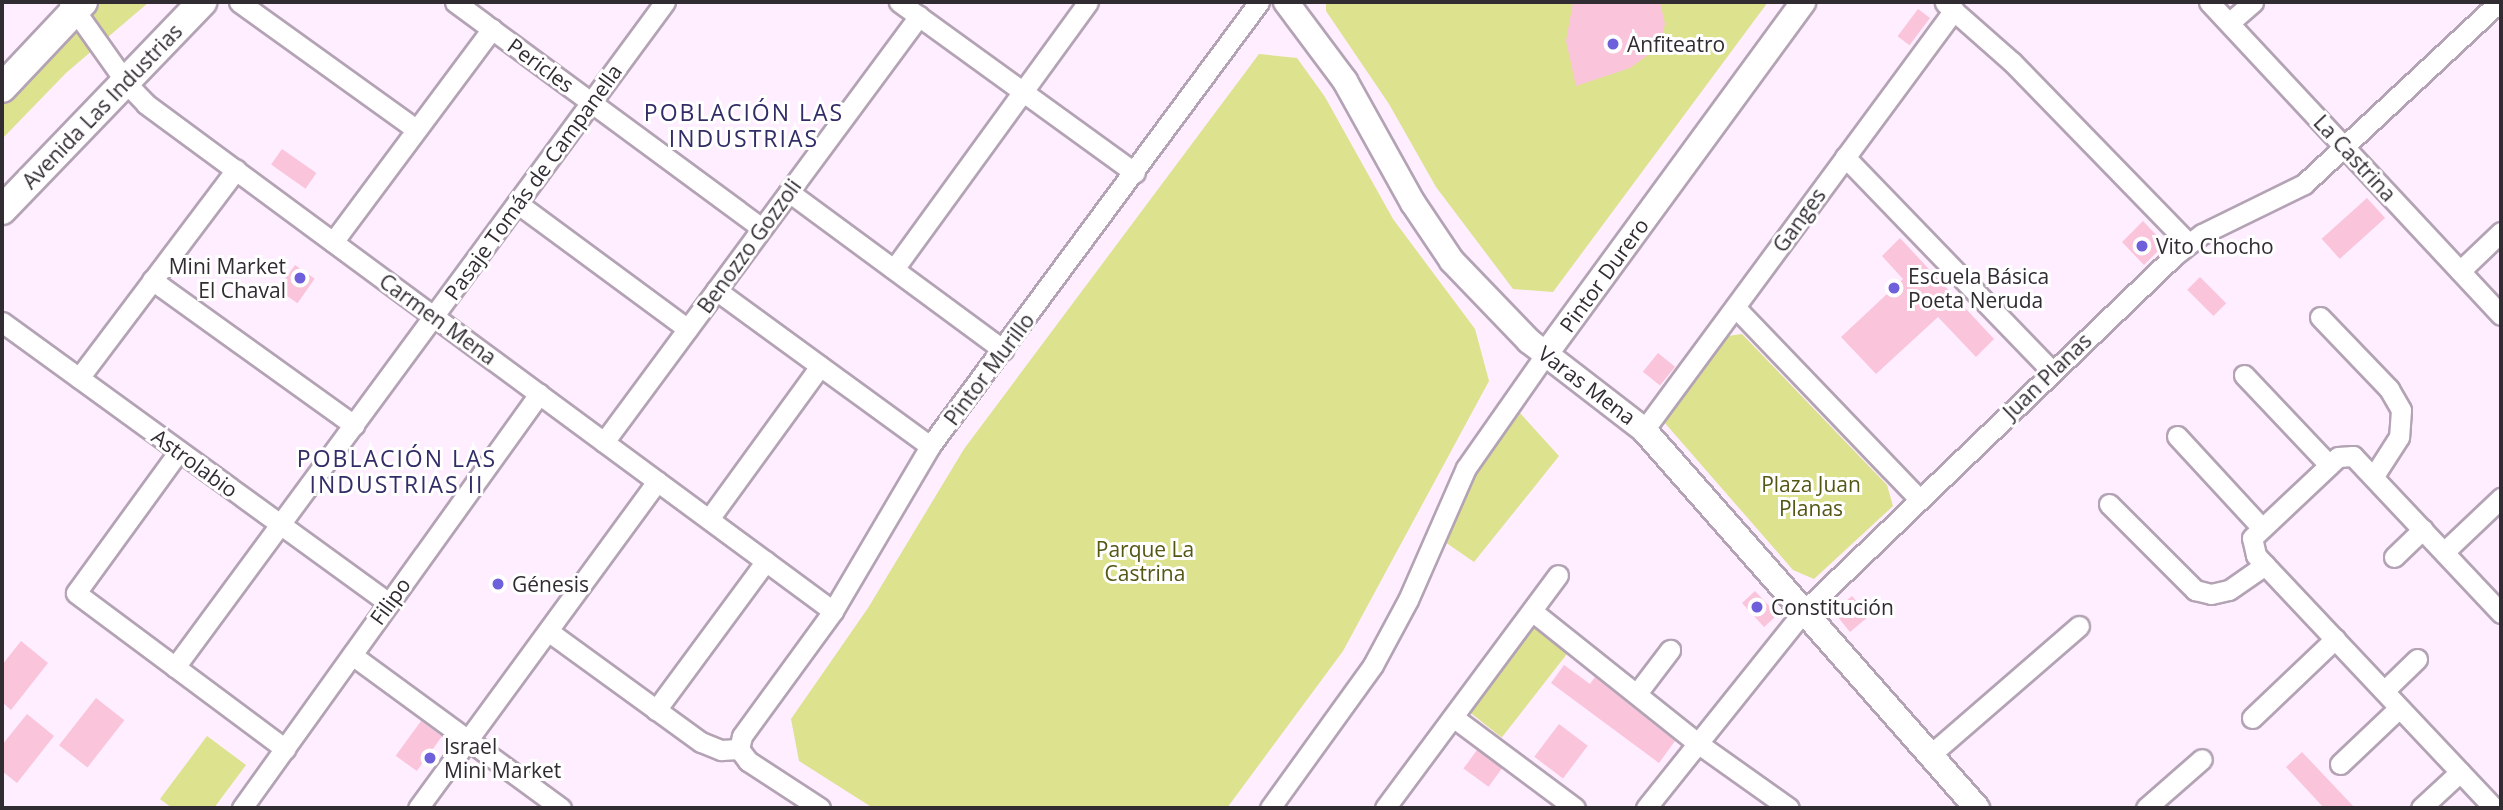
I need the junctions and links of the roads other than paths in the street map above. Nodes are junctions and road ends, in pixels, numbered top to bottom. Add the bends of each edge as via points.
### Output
1 (202, 2) edge
2 (239, 2) edge
3 (455, 2) edge
4 (664, 2) edge
5 (899, 2) edge
6 (1088, 2) edge
7 (1259, 2) edge
8 (1286, 2) edge
9 (1802, 2) edge
10 (2209, 2) edge
11 (2253, 2) edge
12 (2498, 2) edge
13 (76, 4) edge
14 (1948, 6) edge
15 (919, 16) junction
16 (2229, 23) junction
17 (492, 29) junction
18 (127, 84) junction
19 (2, 88) edge
20 (1020, 91) junction
21 (592, 102) junction
22 (416, 130) junction
23 (2345, 147) junction
24 (1845, 157) junction
25 (236, 170) junction
26 (1135, 173) junction
27 (789, 192) junction
28 (517, 203) junction
29 (2, 210) edge
30 (762, 228) junction
31 (2501, 232) edge
32 (333, 242) junction
33 (2188, 243) junction
34 (894, 270) junction
35 (2460, 271) junction
36 (152, 280) junction
37 (716, 290) junction
38 (1735, 307) junction
39 (2501, 315) edge
40 (434, 316) junction
41 (2320, 317) dead end
42 (2, 322) edge
43 (688, 329) junction
44 (1003, 350) junction
45 (1545, 355) junction
46 (820, 366) junction
47 (2053, 371) junction
48 (2244, 375) dead end
49 (79, 378) junction
50 (539, 394) junction
51 (354, 425) junction
52 (1644, 430) junction
53 (2177, 436) dead end
54 (604, 442) junction
55 (930, 446) junction
56 (179, 451) junction
57 (2329, 465) junction
58 (2374, 477) junction
59 (657, 481) junction
60 (2501, 498) edge
61 (1919, 499) junction
62 (2109, 504) dead end
63 (709, 519) junction
64 (281, 524) junction
65 (2423, 529) junction
66 (2256, 534) junction
67 (2444, 552) junction
68 (2394, 557) dead end
69 (766, 561) junction
70 (2265, 565) junction
71 (1558, 575) dead end
72 (389, 603) junction
73 (833, 611) junction
74 (1532, 611) junction
75 (1804, 611) junction
76 (2501, 613) edge
77 (2079, 626) dead end
78 (548, 631) junction
79 (2335, 639) junction
80 (1670, 650) dead end
81 (352, 655) junction
82 (2417, 659) dead end
83 (175, 667) junction
84 (2384, 691) junction
85 (1638, 692) junction
86 (2399, 708) junction
87 (656, 710) junction
88 (1453, 717) junction
89 (2252, 718) dead end
90 (470, 738) junction
91 (1696, 742) junction
92 (285, 748) junction
93 (739, 749) junction
94 (1930, 755) junction
95 (2202, 759) dead end
96 (2340, 764) dead end
97 (2460, 772) junction
98 (242, 808) edge
99 (418, 808) edge
100 (561, 808) edge
101 (820, 808) edge
102 (1270, 808) edge
103 (1385, 808) edge
104 (1575, 808) edge
105 (1646, 808) edge
106 (1789, 808) edge
107 (1976, 808) edge
108 (2146, 808) edge
109 (2421, 808) edge
110 (2494, 808) edge

1 - 18 main road, Avenida Las Industrias
2 - 22 street
3 - 17 street, Pericles
4 - 21 street, Pasaje Tomás de Campanella
5 - 15 street
6 - 20 street
7 - 26 street, Pintor Murillo
8 - 45 street, Varas Mena via 1345,81 1441,245 1491,304
9 - 45 street, Pintor Durero
10 - 16 street, La Castrina
11 - 16 street
12 - 23 street, Juan Planas
13 - 18 street, Carmen Mena
13 - 19 main road
14 - 24 street, Ganges
14 - 33 street via 2012,62
15 - 20 street
15 - 27 street, Benozzo Gozzoli
16 - 23 street, La Castrina
17 - 21 street, Pericles
17 - 22 street
18 - 25 street, Carmen Mena via 146,104
18 - 29 main road, Avenida Las Industrias
20 - 26 street
20 - 34 street
21 - 28 street, Pasaje Tomás de Campanella
21 - 30 street, Pericles
22 - 32 street
23 - 33 street, Juan Planas via 2295,191
23 - 35 street, La Castrina
24 - 38 street, Ganges
24 - 47 street
25 - 32 street, Carmen Mena
25 - 36 street
26 - 44 street, Pintor Murillo
27 - 30 street, Benozzo Gozzoli
27 - 34 street
28 - 40 street, Pasaje Tomás de Campanella
28 - 43 street
30 - 37 street, Benozzo Gozzoli
31 - 35 street
32 - 40 street, Carmen Mena
33 - 47 street, Juan Planas
34 - 44 street
35 - 39 street, La Castrina
36 - 49 street
36 - 51 street
37 - 43 street, Benozzo Gozzoli
37 - 46 street
38 - 52 street, Ganges
38 - 61 street
40 - 50 street, Carmen Mena
40 - 51 street, Pasaje Tomás de Campanella
41 - 58 street via 2389,389 2401,410 2399,437
42 - 49 street, Astrolabio
43 - 54 street, Benozzo Gozzoli
44 - 55 street, Pintor Murillo
45 - 52 street, Varas Mena
45 - 102 street, Pintor Durero via 1466,468 1408,600 1373,665
46 - 55 street
46 - 63 street
47 - 61 street, Juan Planas
48 - 57 street
49 - 56 street, Astrolabio
50 - 54 street, Carmen Mena
50 - 72 street, Filipo
51 - 64 street, Pasaje Tomás de Campanella
52 - 75 street, Varas Mena
53 - 66 street
54 - 59 street, Carmen Mena
55 - 73 street, Pintor Murillo
56 - 64 street, Astrolabio
56 - 83 street via 76,593
57 - 58 street via 2348,455
57 - 66 street
58 - 65 street
59 - 63 street, Carmen Mena
59 - 78 street
60 - 67 street
61 - 75 street, Juan Planas
62 - 70 street via 2195,590 2211,594 2229,590
63 - 69 street, Carmen Mena
64 - 72 street, Astrolabio
64 - 83 street, Pasaje Tomás de Campanella
65 - 67 street
65 - 68 street
66 - 70 street
67 - 76 street
69 - 73 street, Carmen Mena
69 - 87 street
70 - 79 street
71 - 74 street
72 - 81 street, Filipo
73 - 93 street, Pintor Murillo via 742,736
74 - 85 street
74 - 88 street
75 - 91 street, Juan Planas
75 - 94 street, Varas Mena
77 - 94 street
78 - 87 street
78 - 90 street
79 - 84 street
79 - 89 street
80 - 85 street
81 - 90 street
81 - 92 street, Filipo
82 - 84 street
83 - 92 street
84 - 86 street
85 - 91 street
86 - 96 street
86 - 97 street
87 - 93 street via 708,747
88 - 103 street
88 - 104 street
90 - 99 street
90 - 100 street
91 - 105 street, Juan Planas
91 - 106 street
92 - 98 street, Filipo
93 - 101 street via 748,761
94 - 107 street, Varas Mena
95 - 108 street
97 - 109 street
97 - 110 street

